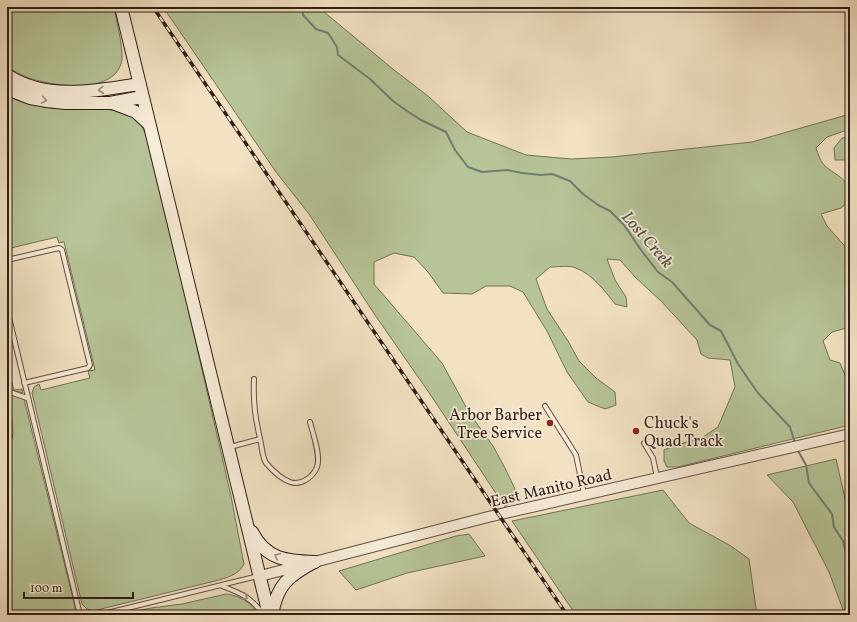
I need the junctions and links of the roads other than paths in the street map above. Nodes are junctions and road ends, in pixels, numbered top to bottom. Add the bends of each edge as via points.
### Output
1 (121, 7) edge
2 (7, 75) edge
3 (139, 84) junction
4 (7, 89) edge
5 (142, 97) junction
6 (110, 103) junction
7 (149, 124) junction
8 (7, 260) edge
9 (7, 309) edge
10 (254, 379) dead end
11 (24, 383) junction
12 (7, 391) edge
13 (27, 398) junction
14 (545, 406) dead end
15 (7, 419) edge
16 (310, 422) dead end
17 (850, 434) edge
18 (260, 439) junction
19 (644, 443) dead end
20 (7, 444) edge
21 (228, 447) junction
22 (657, 478) junction
23 (584, 495) junction
24 (245, 520) junction
25 (315, 562) junction
26 (260, 576) junction
27 (222, 586) junction
28 (80, 615) edge
29 (99, 615) edge
30 (264, 615) edge
31 (269, 615) edge
32 (272, 615) edge

1 - 3 main road
3 -> 2 main road via 90,91 54,91 27,85
3 - 5 main road
4 -> 6 main road via 30,98 47,101
5 - 6 main road
5 - 7 main road
6 - 7 main road via 136,112
7 - 21 main road
8 - 11 lane via 59,248 62,250 90,365 88,368
9 - 11 lane
10 - 18 lane via 253,401
11 - 13 lane
12 - 13 lane
13 - 28 lane
14 - 23 lane via 576,455
15 - 20 lane via 10,436
16 - 18 lane via 318,452 318,466 311,477 300,482 291,482 265,462
17 - 22 street, East Manito Road
18 - 21 lane
19 - 22 lane via 653,458
21 - 24 main road
22 - 23 street, East Manito Road
23 - 25 street, East Manito Road
25 -> 24 main road via 276,557 263,548
24 - 26 main road
25 - 26 street, East Manito Road
25 - 32 main road via 296,572 282,585
26 - 27 lane
26 - 31 main road
27 - 29 lane
27 -> 30 lane via 245,595

